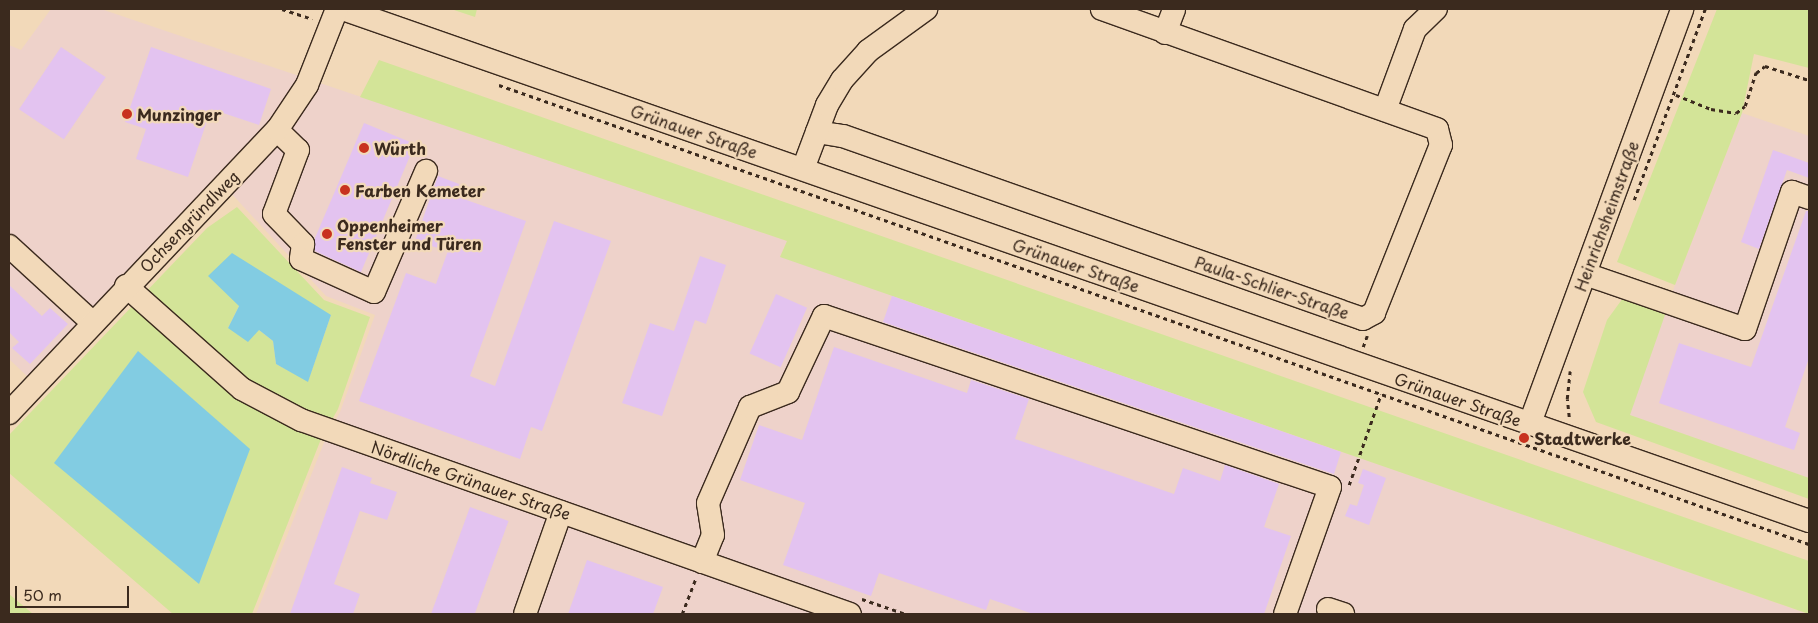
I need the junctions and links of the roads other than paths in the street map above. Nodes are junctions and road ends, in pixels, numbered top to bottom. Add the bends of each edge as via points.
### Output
1 (926, 9) edge
2 (1102, 9) edge
3 (1174, 9) edge
4 (1436, 9) edge
5 (1682, 9) edge
6 (349, 14) edge
7 (1164, 34) junction
8 (1385, 110) junction
9 (277, 130) junction
10 (817, 132) junction
11 (803, 169) junction
12 (426, 171) dead end
13 (1809, 198) edge
14 (9, 246) edge
15 (1585, 274) junction
16 (126, 286) junction
17 (92, 322) junction
18 (9, 412) edge
19 (1530, 423) junction
20 (561, 512) junction
21 (1809, 521) edge
22 (702, 562) junction
23 (854, 606) edge
24 (526, 614) edge
25 (1285, 614) edge

1 - 10 street via 868,50 842,80
2 - 7 street, Paula-Schlier-Straße
3 - 7 street
4 - 8 street via 1415,29
5 - 15 street, Heinrichsheimstraße
6 - 9 street, Ochsengründlweg
6 - 11 street, Grünauer Straße
7 - 8 street, Paula-Schlier-Straße
8 - 10 street, Paula-Schlier-Straße via 1436,129 1441,145 1374,313 1363,319 843,136
9 - 12 street via 298,150 274,214 303,244 301,259 374,292
9 - 16 street, Ochsengründlweg
10 - 11 street
11 - 19 street, Grünauer Straße
13 - 15 street via 1792,192 1745,330
14 - 17 street
15 - 19 street, Heinrichsheimstraße
16 - 17 street, Ochsengründlweg
16 - 20 street, Nördliche Grünauer Straße via 242,389 301,420
17 - 18 street, Ochsengründlweg
19 - 21 street, Grünauer Straße
20 - 22 street, Nördliche Grünauer Straße
20 - 24 street
22 - 23 street, Nördliche Grünauer Straße
22 - 25 street via 713,535 708,503 750,407 788,392 824,316 1330,487

